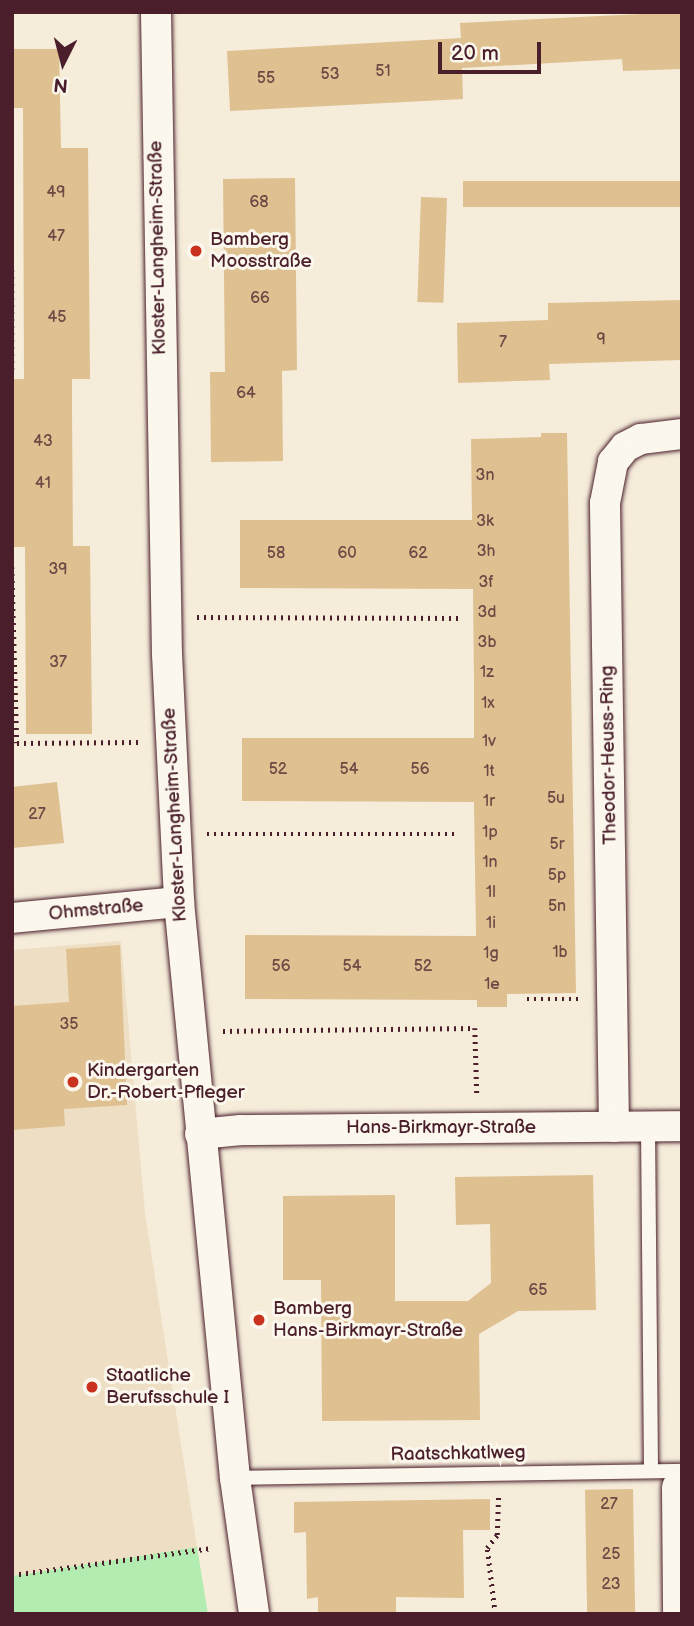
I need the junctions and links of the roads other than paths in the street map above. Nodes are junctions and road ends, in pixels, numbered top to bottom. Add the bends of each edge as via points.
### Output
1 (156, 12) edge
2 (682, 434) edge
3 (179, 902) junction
4 (12, 918) edge
5 (682, 1125) edge
6 (648, 1126) junction
7 (614, 1127) junction
8 (200, 1134) junction
9 (651, 1471) junction
10 (679, 1476) edge
11 (235, 1478) junction
12 (254, 1614) edge
13 (678, 1614) edge

1 - 3 street, Kloster-Langheim-Straße via 166,617
2 - 7 street, Theodor-Heuss-Ring via 640,439 625,447 613,462 605,503
3 - 4 street, Ohmstraße
3 - 8 street, Kloster-Langheim-Straße
5 - 6 street, Hans-Birkmayr-Straße
6 - 7 street, Hans-Birkmayr-Straße
6 - 9 lane
7 - 8 street, Hans-Birkmayr-Straße
8 - 11 street, Kloster-Langheim-Straße
9 - 10 lane, Raatschkatlweg
9 - 11 lane, Raatschkatlweg
10 - 13 street
11 - 12 street, Kloster-Langheim-Straße

